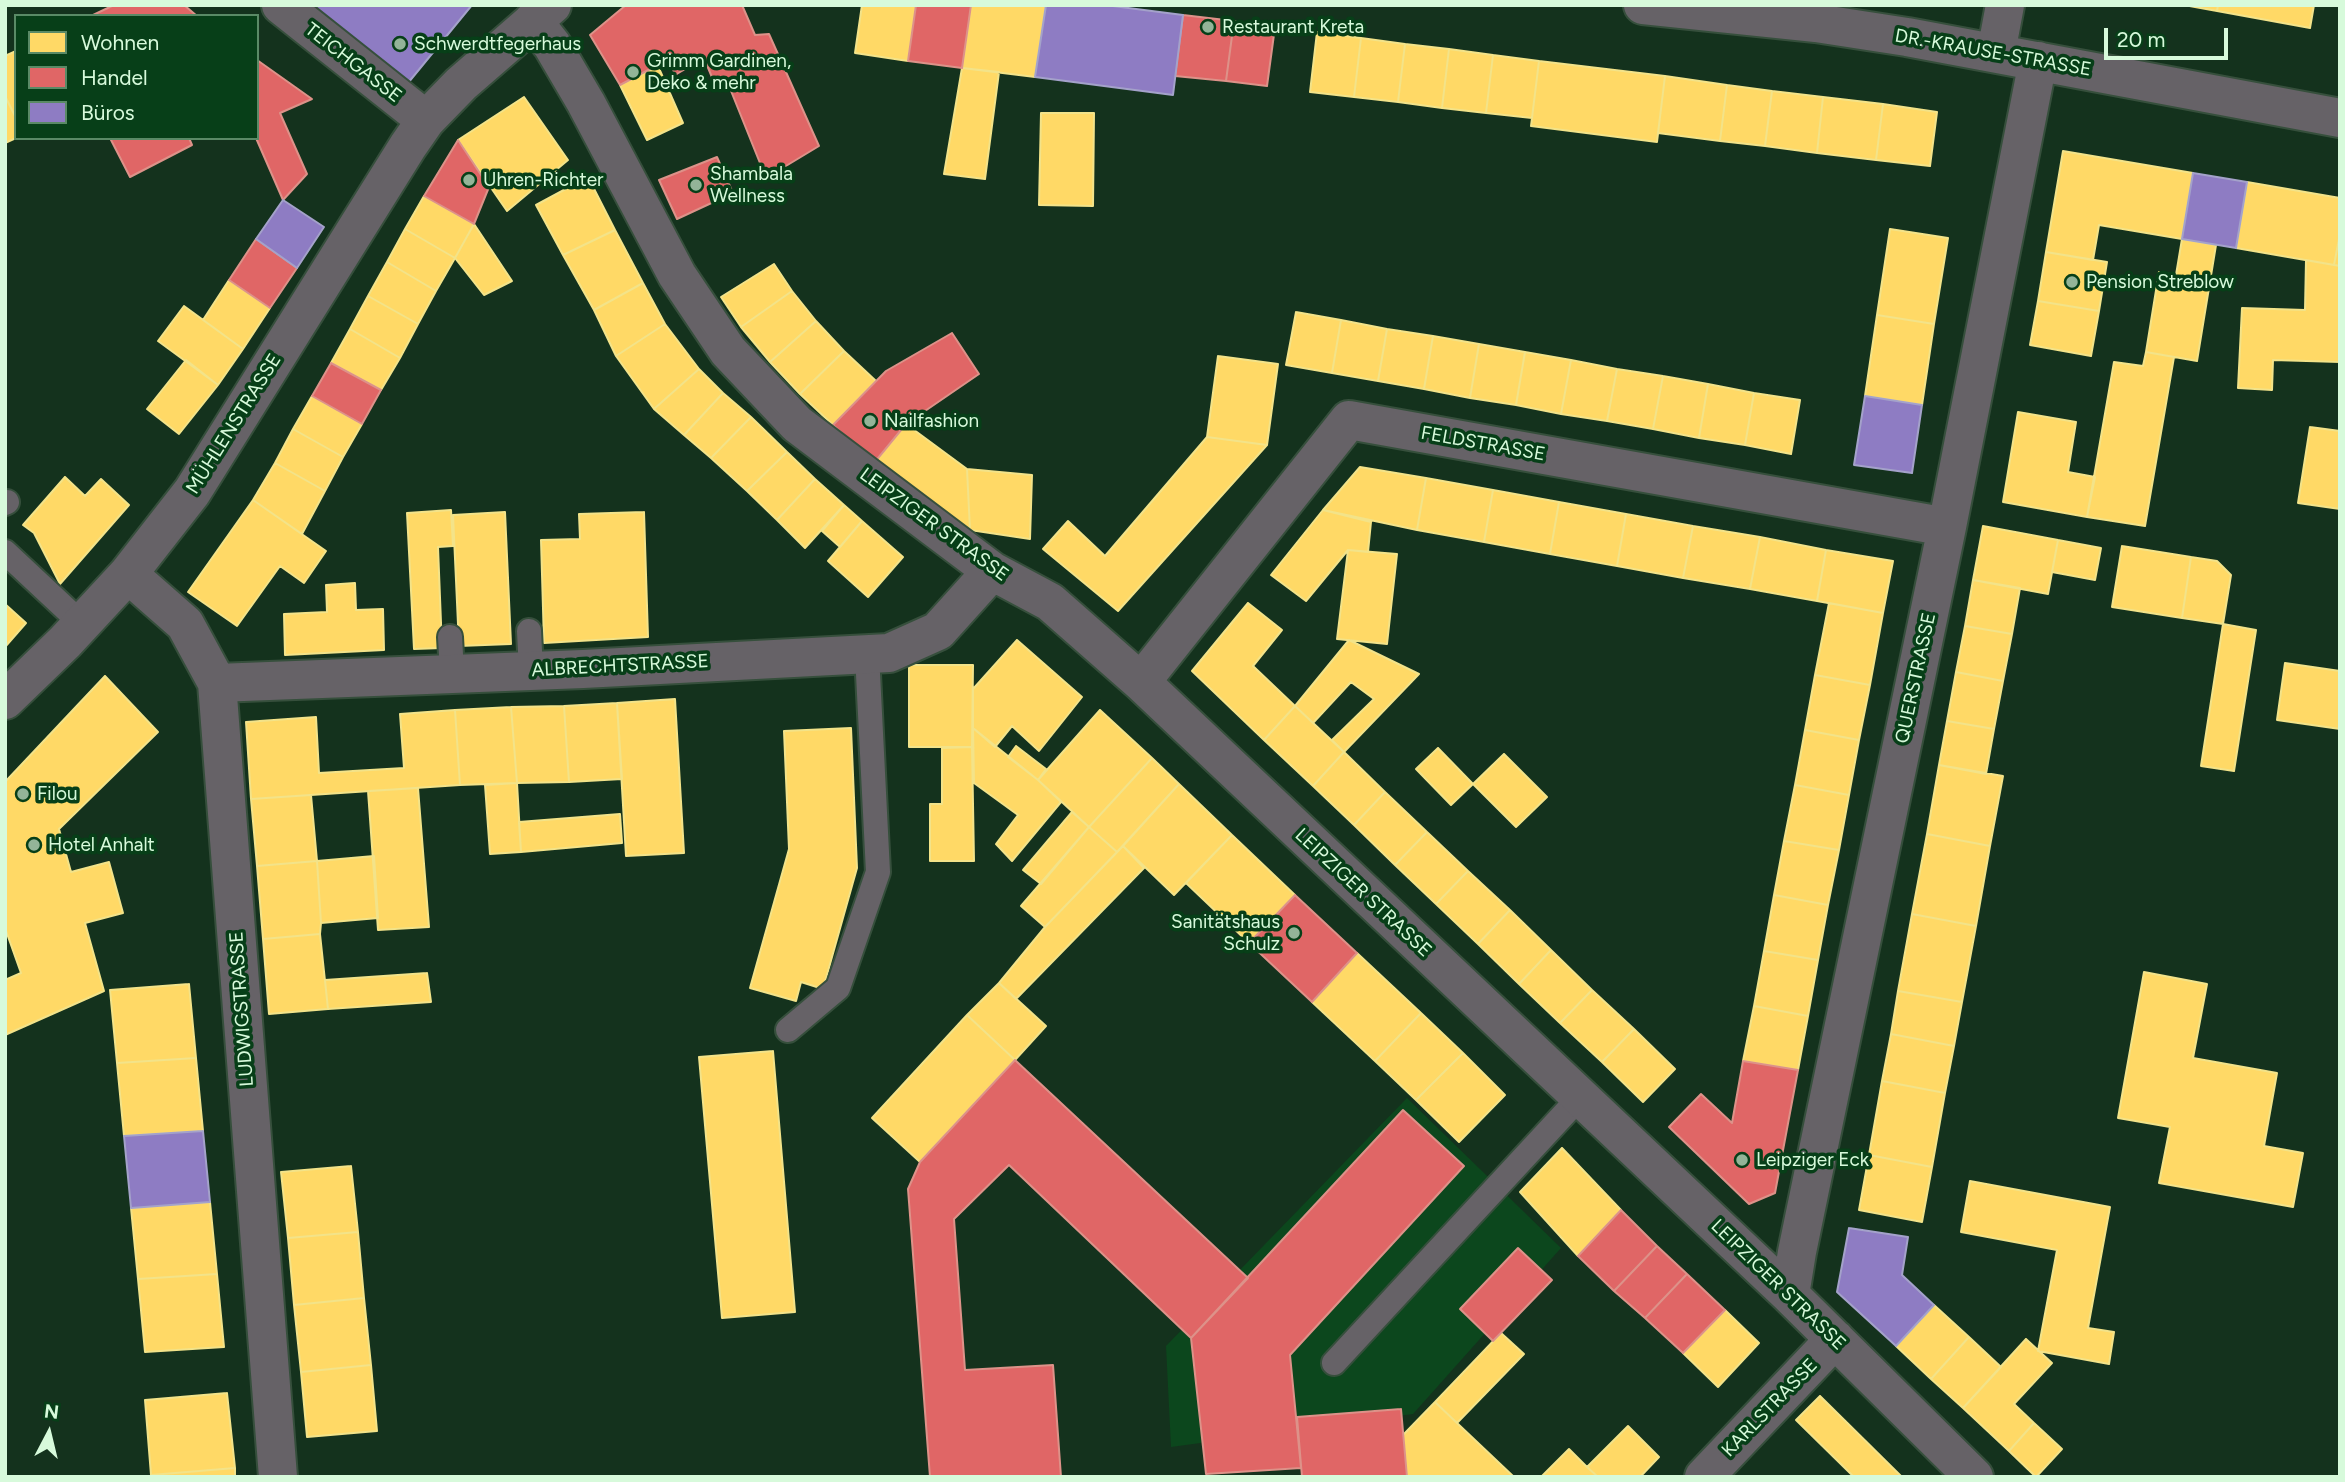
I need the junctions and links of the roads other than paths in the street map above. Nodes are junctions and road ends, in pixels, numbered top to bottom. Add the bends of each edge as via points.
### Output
1 (281, 5) edge
2 (1643, 5) edge
3 (2005, 5) edge
4 (543, 13) edge
5 (1996, 53) junction
6 (2038, 61) junction
7 (2340, 118) edge
8 (426, 120) junction
9 (1947, 527) junction
10 (5, 552) edge
11 (992, 571) junction
12 (128, 574) junction
13 (82, 624) junction
14 (529, 631) dead end
15 (867, 654) junction
16 (531, 671) junction
17 (1141, 682) junction
18 (217, 683) junction
19 (5, 700) edge
20 (788, 1030) dead end
21 (1580, 1097) junction
22 (1790, 1295) junction
23 (1835, 1339) junction
24 (1334, 1363) dead end
25 (278, 1477) edge
26 (1704, 1477) edge
27 (1974, 1477) edge

1 - 8 street, TEICHGASSE
2 - 5 street, DR.-KRAUSE-STRASSE via 1816,23
3 - 5 street
4 - 8 street, MÜHLENSTRASSE
4 - 11 street, LEIPZIGER STRASSE via 552,45 677,275 728,351 797,424
5 - 6 street, DR.-KRAUSE-STRASSE
6 - 7 street, DR.-KRAUSE-STRASSE
6 - 9 street, QUERSTRASSE
8 - 12 street, MÜHLENSTRASSE via 192,492
9 - 17 street, FELDSTRASSE via 1349,420
9 - 22 street, QUERSTRASSE
10 - 13 lane
11 - 15 street, ALBRECHTSTRASSE via 938,631 889,653
11 - 17 street, LEIPZIGER STRASSE via 1050,602
12 - 13 street, MÜHLENSTRASSE
12 - 18 street, LUDWIGSTRASSE via 185,624
13 - 19 street, MÜHLENSTRASSE
14 - 16 lane
15 - 16 street, ALBRECHTSTRASSE
15 - 20 lane via 878,872 838,988
16 - 18 street, ALBRECHTSTRASSE via 451,655
17 - 21 street, LEIPZIGER STRASSE
18 - 25 street, LUDWIGSTRASSE
21 - 22 street, LEIPZIGER STRASSE
21 - 24 lane
22 - 23 street, LEIPZIGER STRASSE
23 - 26 street, KARLSTRASSE
23 - 27 street, LEIPZIGER STRASSE

